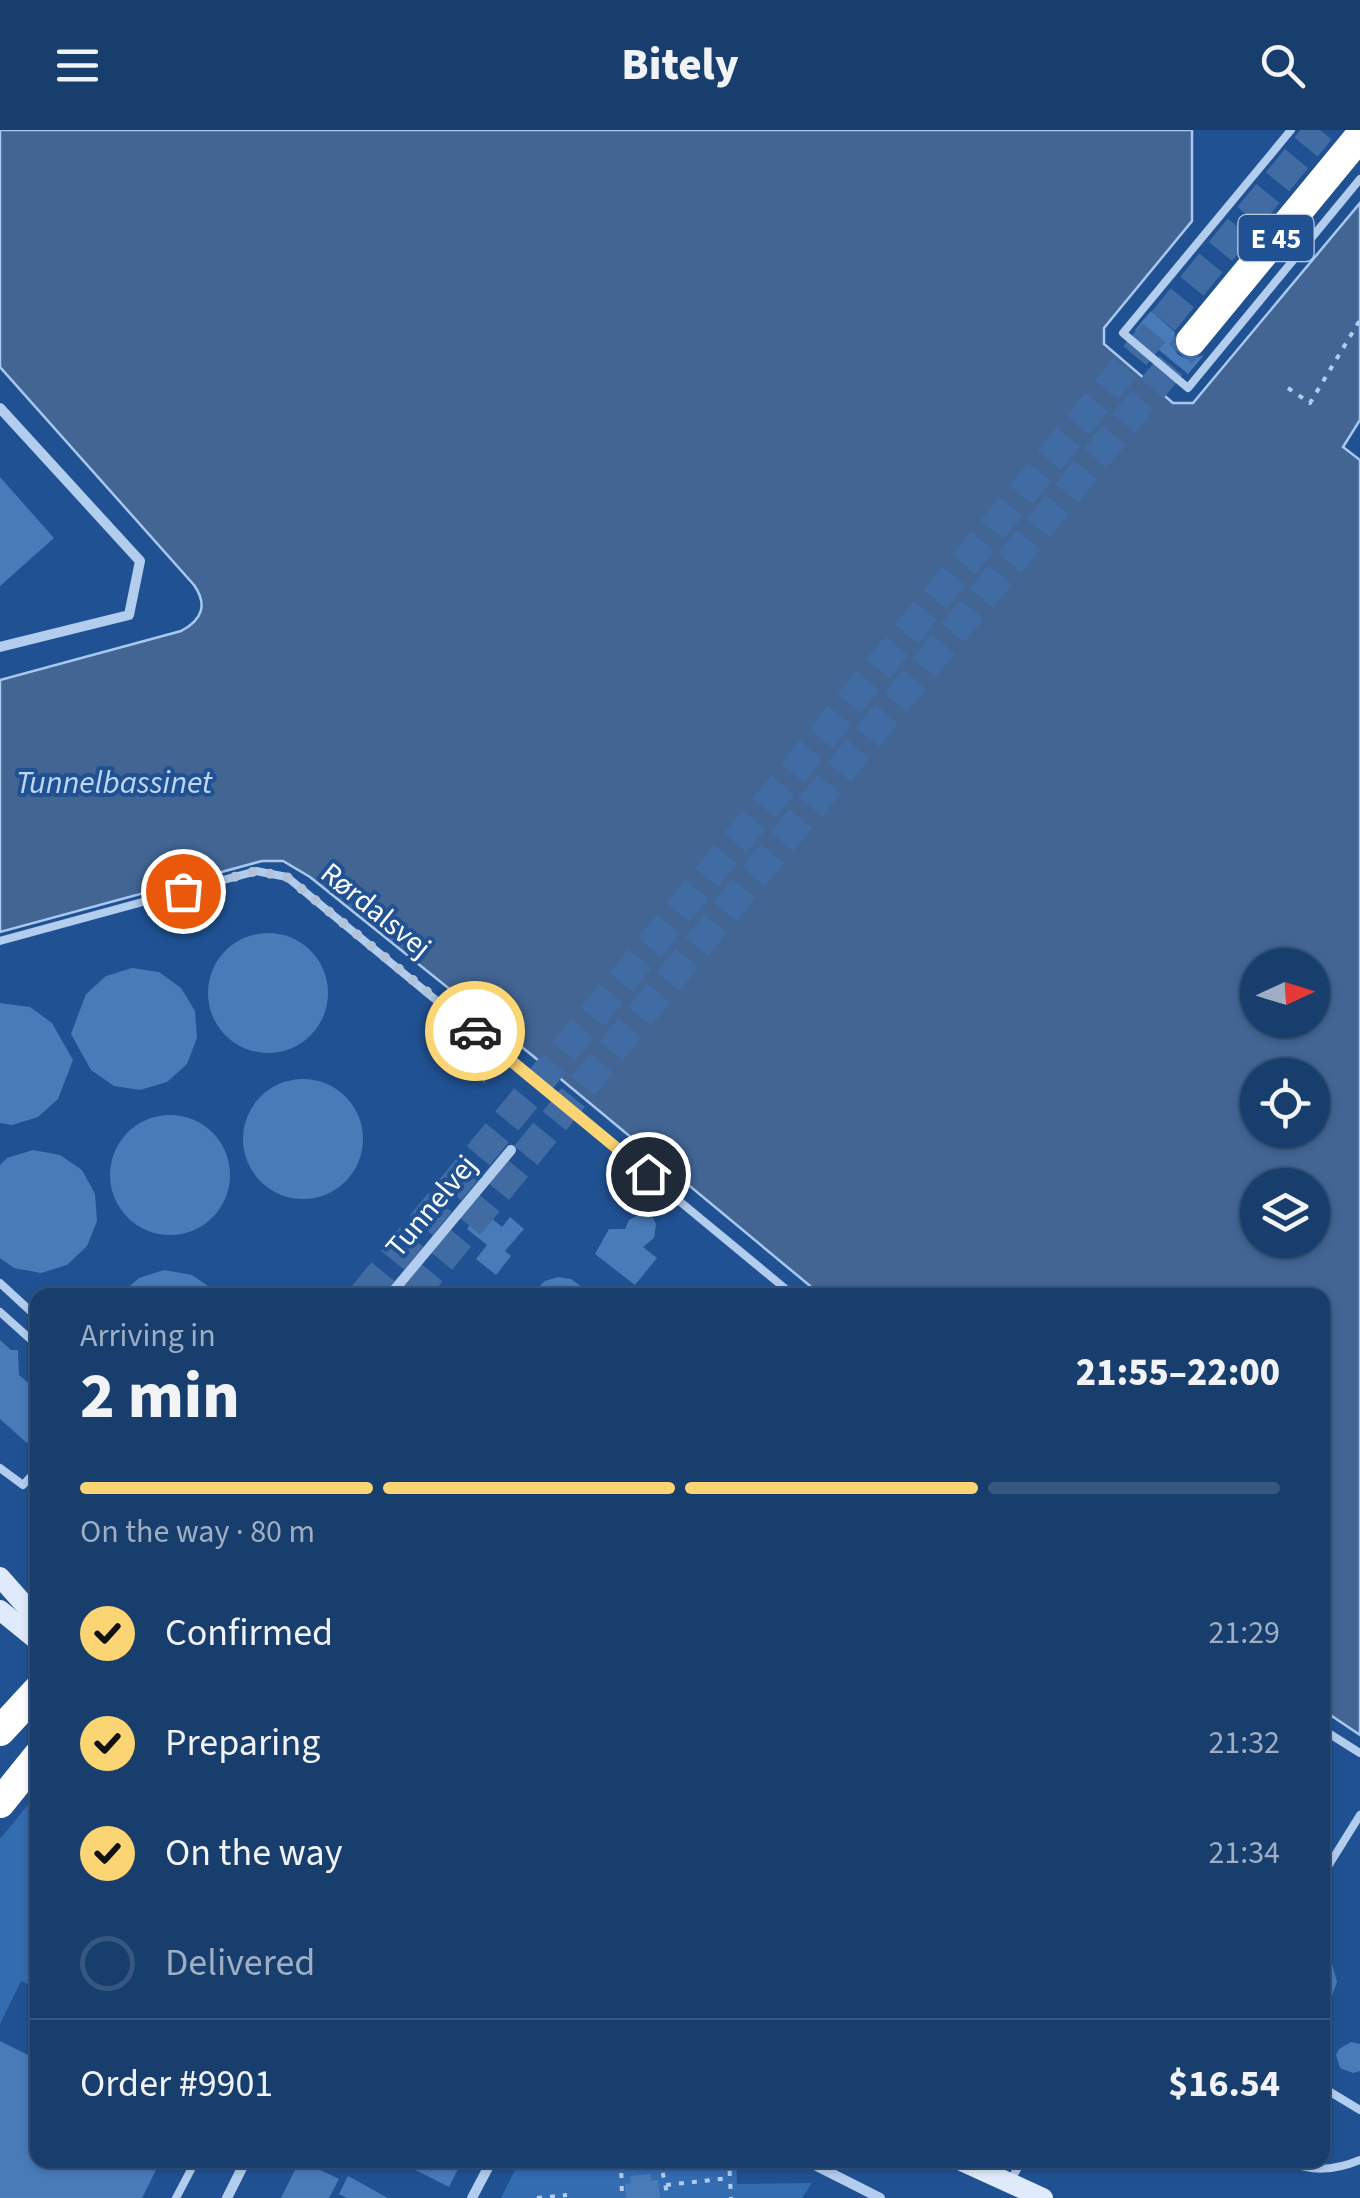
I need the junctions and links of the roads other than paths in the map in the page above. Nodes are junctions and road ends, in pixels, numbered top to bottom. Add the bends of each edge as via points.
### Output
1 (1291, 130) edge
2 (1360, 136) edge
3 (1360, 179) edge
4 (1191, 341) tunnel mouth
5 (0, 408) edge
6 (0, 647) edge
7 (0, 941) edge
8 (511, 1150) dead end
9 (0, 1283) edge
10 (396, 1288) edge
11 (785, 1288) edge
12 (30, 1311) edge
13 (0, 1312) edge
14 (10, 1321) junction
15 (0, 1332) edge
16 (30, 1339) edge
17 (0, 1468) edge
18 (30, 1478) edge
19 (0, 1577) edge
20 (19, 1615) edge
21 (30, 1699) edge
22 (0, 1731) edge
23 (1330, 1734) edge
24 (1360, 1752) edge
25 (30, 1766) edge
26 (0, 1803) edge
27 (1360, 1815) edge
28 (1330, 1863) edge
29 (1330, 2092) edge
30 (1360, 2110) edge
31 (1360, 2160) edge
32 (192, 2168) edge
33 (242, 2168) edge
34 (488, 2168) edge
35 (821, 2168) edge
36 (976, 2168) edge
37 (1018, 2168) edge
38 (1313, 2168) edge
39 (1009, 2184) junction
40 (176, 2198) edge
41 (227, 2198) edge
42 (472, 2198) edge
43 (880, 2198) edge
44 (1043, 2198) edge

1 - 3 lane via 1123,333 1188,388
2 - 4 highway, E 45
5 - 6 street via 140,562 129,615
7 - 11 lane, Rørdalsvej via 256,871 287,877
8 - 10 street, Tunnelvej
9 - 12 lane
13 - 14 lane
14 - 15 lane
14 - 16 lane
17 - 18 lane via 23,1486
19 - 20 street
21 - 22 highway
23 - 24 lane
25 - 26 highway
27 - 28 lane
29 - 30 lane
31 - 38 lane
32 - 40 lane
33 - 41 street
34 - 42 street
35 - 43 street
36 - 39 street
37 - 39 lane
39 - 44 street

